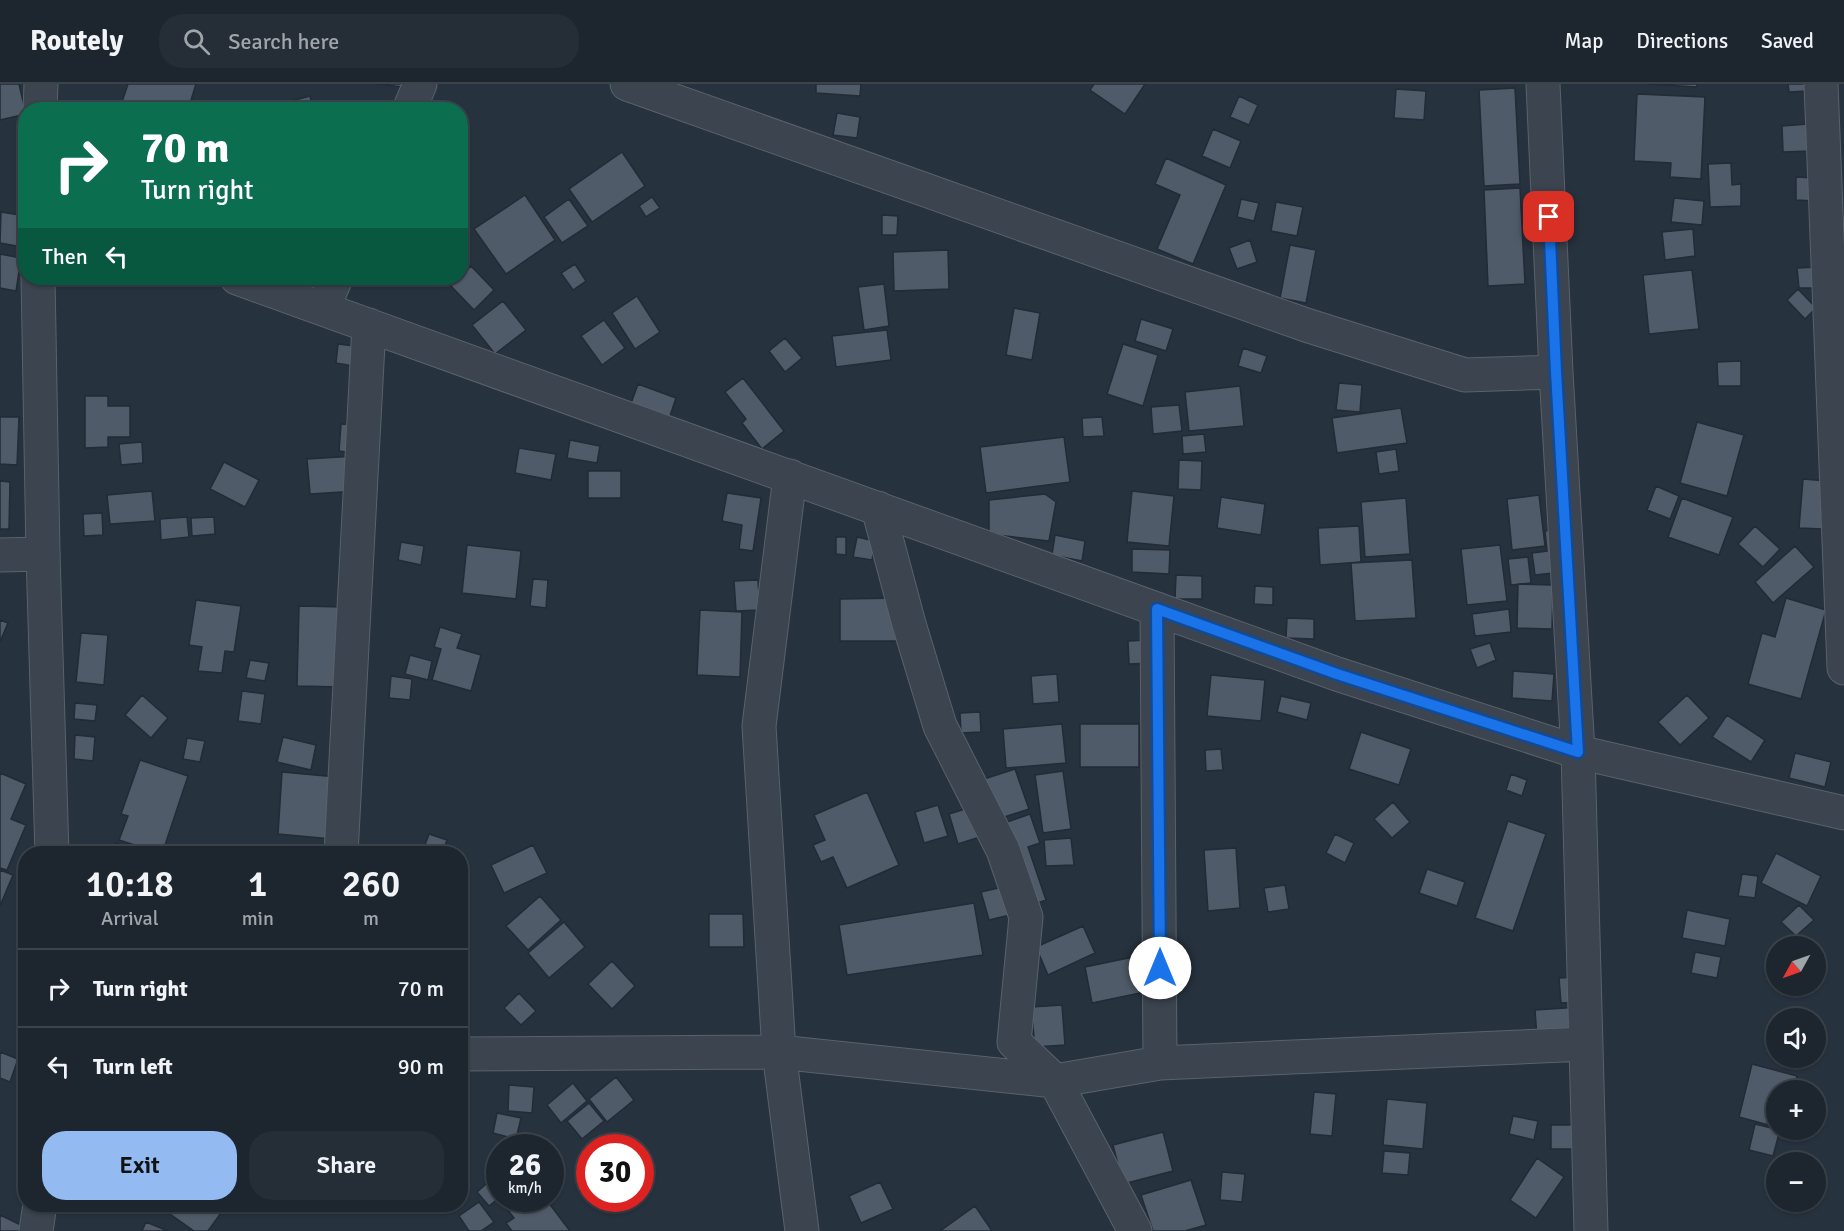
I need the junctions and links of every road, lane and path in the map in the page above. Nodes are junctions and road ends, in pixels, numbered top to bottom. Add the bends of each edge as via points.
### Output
1 (41, 84) edge
2 (420, 84) edge
3 (627, 84) edge
4 (1543, 84) edge
5 (1821, 84) edge
6 (40, 102) edge
7 (412, 102) edge
8 (38, 285) edge
9 (257, 285) edge
10 (333, 285) edge
11 (323, 308) junction
12 (369, 325) junction
13 (1556, 372) junction
14 (790, 476) junction
15 (878, 508) junction
16 (43, 554) junction
17 (0, 555) edge
18 (1157, 609) junction
19 (1844, 668) edge
20 (1578, 752) junction
21 (1844, 813) edge
22 (52, 846) edge
23 (340, 846) edge
24 (1586, 1044) junction
25 (779, 1052) junction
26 (468, 1054) edge
27 (1160, 1063) junction
28 (1055, 1080) junction
29 (39, 1212) edge
30 (36, 1231) edge
31 (802, 1231) edge
32 (1135, 1231) edge
33 (1591, 1231) edge

1 - 6 street
2 - 7 street
3 - 13 street via 1306,326 1454,372
4 - 13 street
5 - 19 street
8 - 16 street
9 - 11 street
10 - 11 street
11 - 12 street
12 - 14 street
12 - 23 street
13 - 20 street
14 - 15 street
14 - 25 street via 759,726
15 - 18 street
15 - 28 street via 940,726 1003,850 1026,917 1014,1042
16 - 17 street
16 - 22 street
18 - 20 street via 1337,674
18 - 27 street
20 - 21 street
20 - 24 street
24 - 27 street
24 - 33 street
25 - 26 street
25 - 28 street
25 - 31 street
27 - 28 street
28 - 32 street
29 - 30 street

